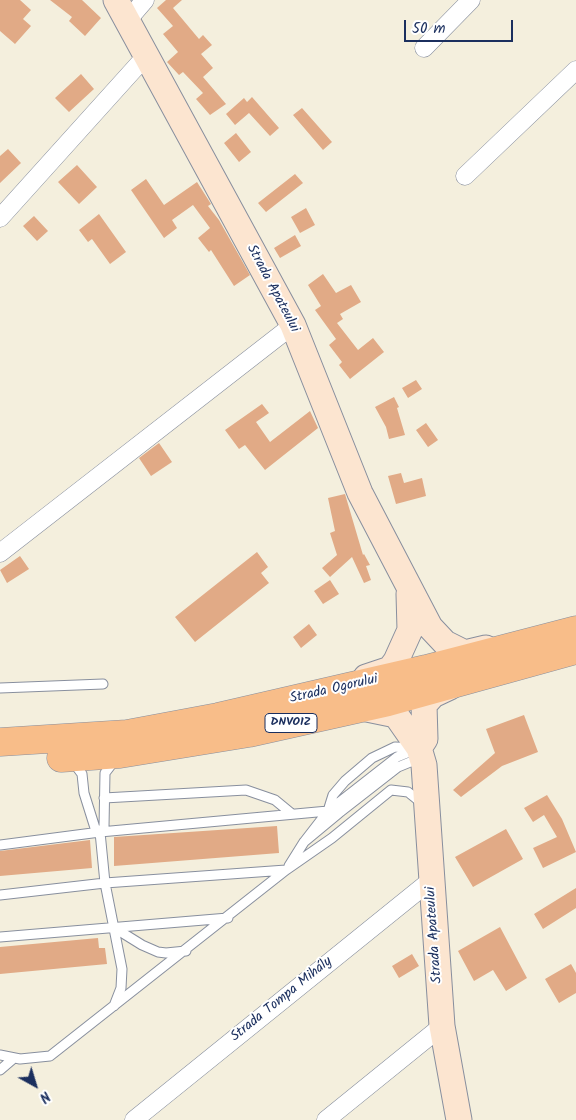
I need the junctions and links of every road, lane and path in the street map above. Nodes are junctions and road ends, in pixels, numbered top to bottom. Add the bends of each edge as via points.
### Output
1 (145, 0) edge
2 (471, 0) edge
3 (121, 11) edge
4 (424, 48) dead end
5 (145, 57) junction
6 (576, 70) edge
7 (465, 176) dead end
8 (0, 218) edge
9 (293, 326) junction
10 (0, 553) edge
11 (409, 587) junction
12 (576, 629) edge
13 (576, 650) edge
14 (466, 680) junction
15 (103, 684) dead end
16 (0, 688) edge
17 (314, 694) junction
18 (362, 708) junction
19 (0, 742) edge
20 (420, 753) junction
21 (120, 754) junction
22 (69, 758) junction
23 (0, 759) edge
24 (104, 798) junction
25 (425, 805) junction
26 (328, 811) junction
27 (339, 813) junction
28 (292, 814) junction
29 (100, 832) junction
30 (332, 838) junction
31 (304, 842) junction
32 (0, 845) edge
33 (286, 870) junction
34 (430, 881) junction
35 (105, 883) junction
36 (0, 895) edge
37 (228, 918) junction
38 (113, 927) junction
39 (0, 938) edge
40 (186, 951) junction
41 (114, 1006) junction
42 (442, 1026) junction
43 (0, 1056) edge
44 (14, 1058) junction
45 (0, 1070) edge
46 (134, 1120) edge
47 (326, 1120) edge
48 (459, 1120) edge

1 - 3 street
2 - 4 street
3 - 5 street, Strada Apateului
5 - 8 street
5 - 9 street, Strada Apateului
6 - 7 street
9 - 10 street
9 - 11 street, Strada Apateului via 360,493
11 - 12 street, Strada Apateului via 444,644 465,652
11 - 17 street, Strada Apateului via 410,630 390,669
12 - 17 highway, Strada Ogorului / DNVO1Z via 426,670
13 - 14 highway, Strada Ogorului / DNVO1Z
14 - 18 highway, Strada Ogorului / DNVO1Z
14 - 20 street, Strada Apateului via 433,695 424,705 425,739
15 - 16 lane
17 - 19 highway, Strada Ogorului / DNVO1Z via 127,734
18 - 20 street via 396,715
18 - 21 highway, Strada Ogorului / DNVO1Z via 249,733
20 - 25 street, Strada Apateului
20 - 26 lane via 397,757
20 - 26 lane via 395,748 372,758 333,795
20 - 27 lane
21 - 22 highway, Strada Ogorului / DNVO1Z
21 - 24 lane via 104,773
22 - 23 highway, Strada Ogorului / DNVO1Z
22 - 29 lane via 82,774 84,793 95,828
24 - 28 lane via 246,790 275,800
24 - 29 lane via 104,827
25 - 30 lane via 408,792 391,790
25 - 34 street, Strada Apateului
26 - 28 lane
26 - 31 lane
27 - 30 lane
27 - 31 lane
28 - 29 lane
29 - 32 lane
29 - 35 lane
30 - 33 lane
31 - 33 lane
33 - 35 lane
33 - 37 lane
34 - 42 street, Strada Apateului
34 - 46 street, Strada Tompa Mihály
35 - 36 lane
35 - 38 lane
37 - 38 lane
37 - 40 lane
38 - 39 lane
38 - 40 lane via 142,946 158,952
38 - 41 lane via 122,969 121,988
40 - 41 lane
41 - 44 lane via 50,1056
42 - 47 street
42 - 48 street, Strada Apateului
43 - 44 lane
44 - 45 lane

